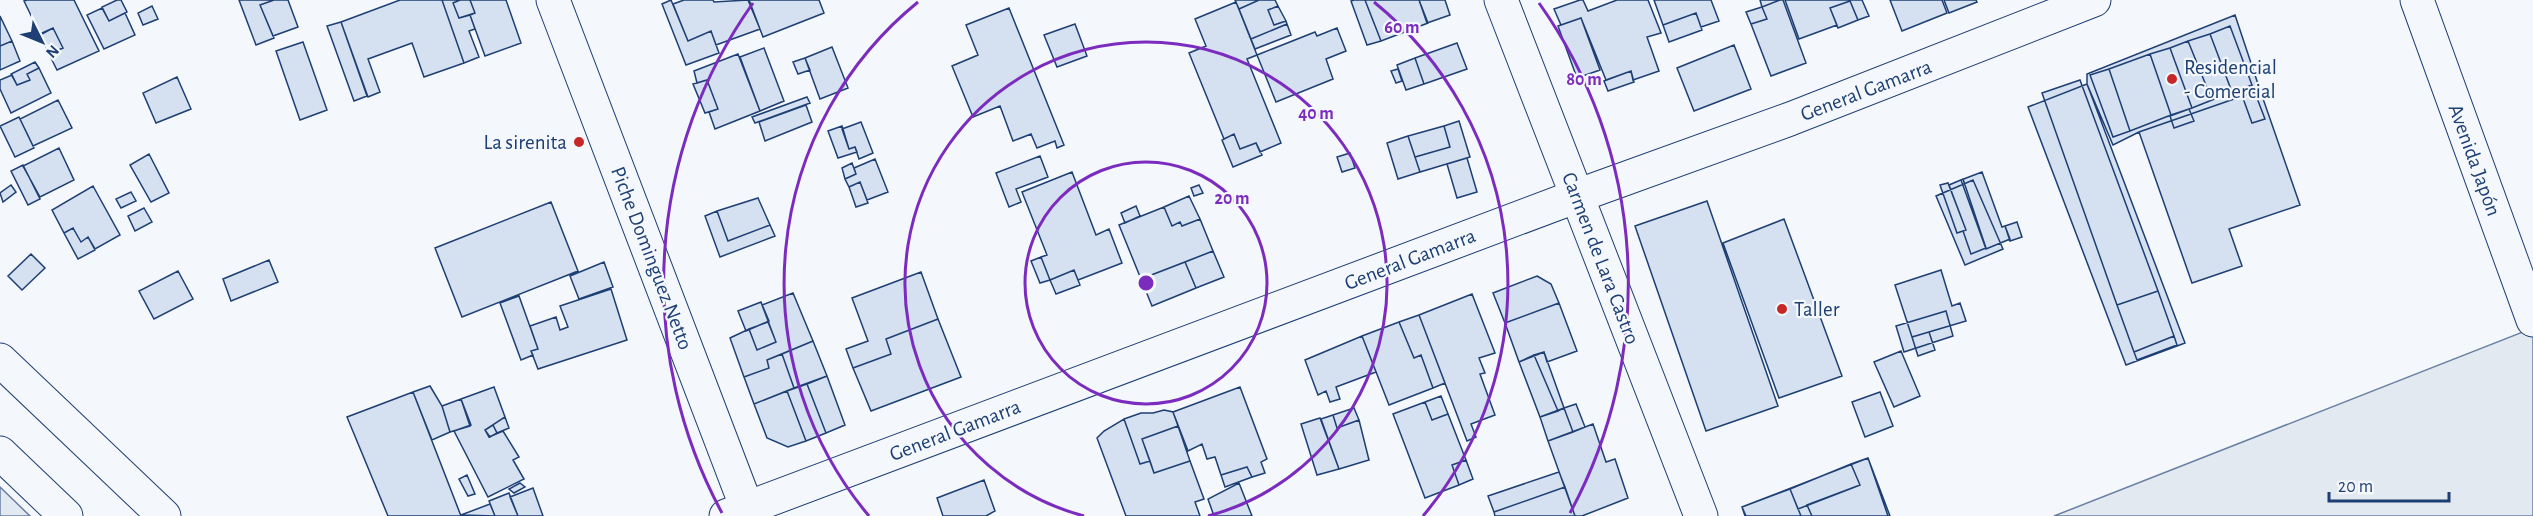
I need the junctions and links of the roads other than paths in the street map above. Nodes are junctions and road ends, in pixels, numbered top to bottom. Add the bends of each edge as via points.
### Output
1 (553, 0) edge
2 (1501, 0) edge
3 (2094, 0) edge
4 (2417, 0) edge
5 (1577, 196) junction
6 (2533, 320) edge
7 (0, 360) edge
8 (0, 453) edge
9 (741, 513) edge
10 (66, 516) edge
11 (164, 516) edge
12 (1701, 516) edge

1 - 9 main road, Piche Dominguez Netto
2 - 5 main road, Carmen de Lara Castro
3 - 5 main road, General Gamarra via 1790,119
4 - 6 main road, Avenida Japón
5 - 9 main road, General Gamarra
5 - 12 main road, Carmen de Lara Castro
7 - 11 main road
8 - 10 main road

